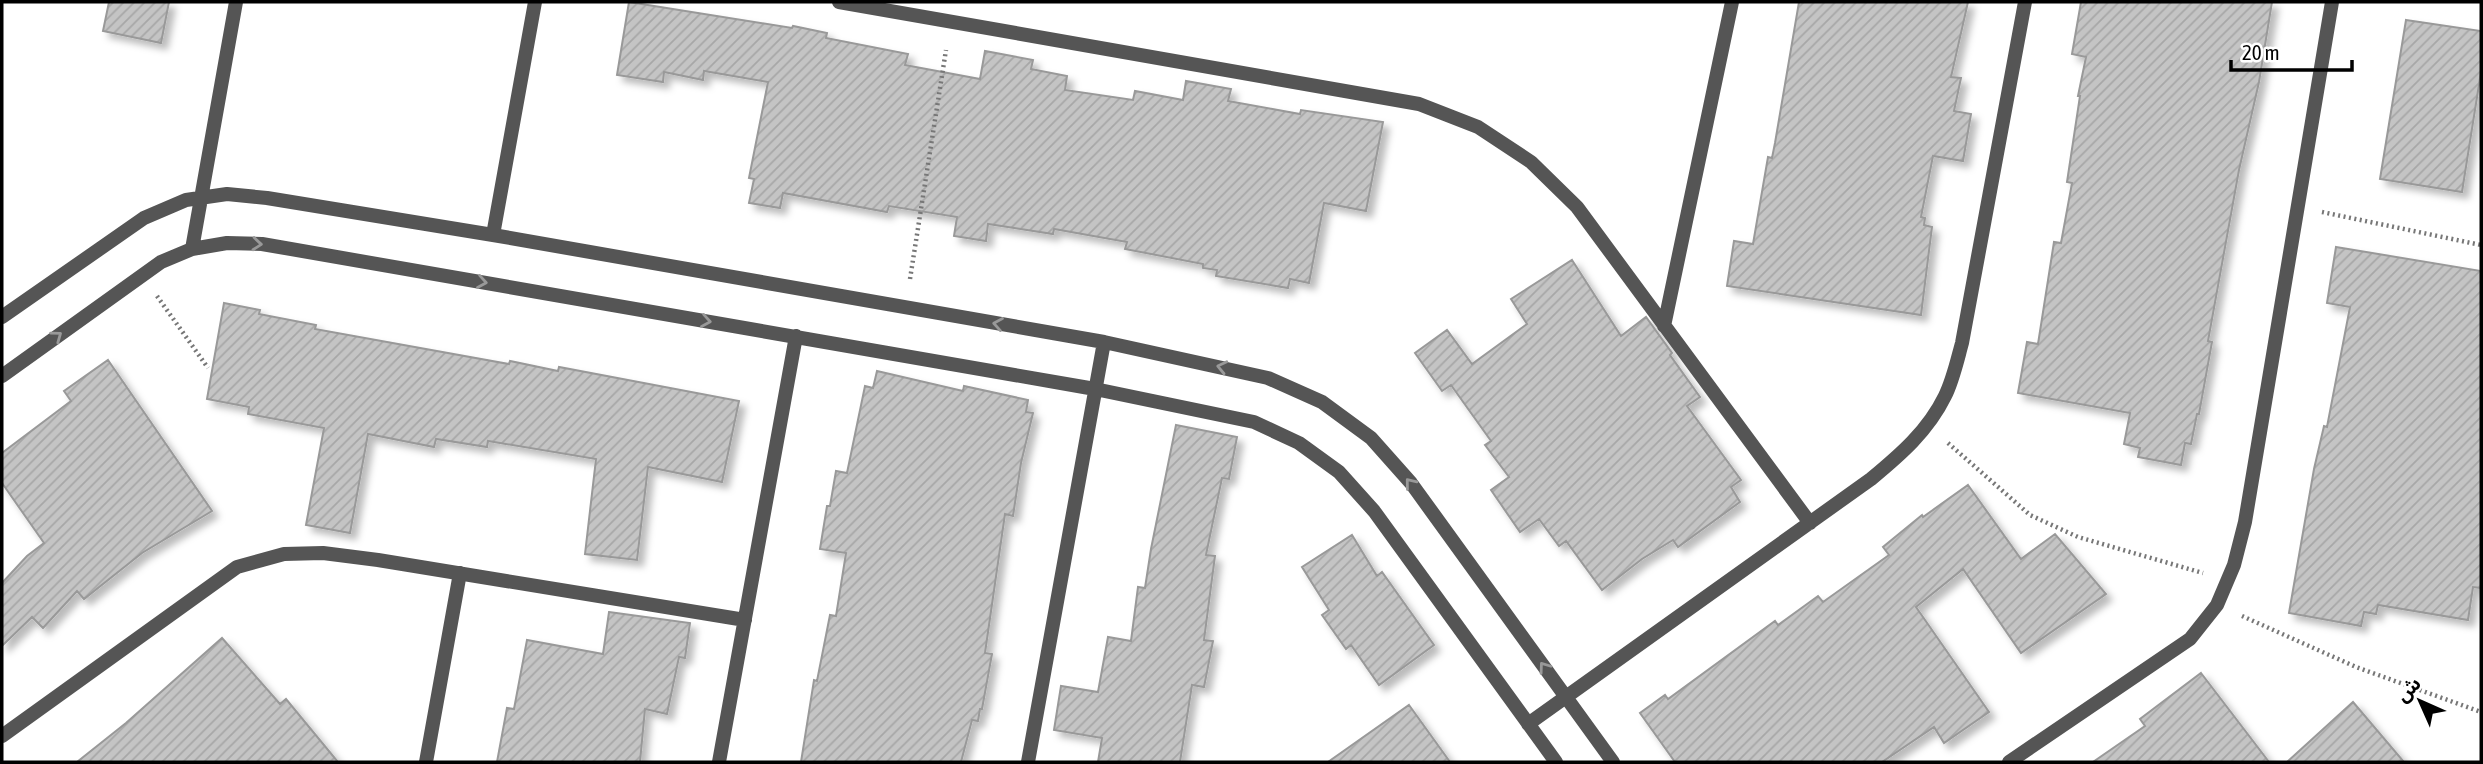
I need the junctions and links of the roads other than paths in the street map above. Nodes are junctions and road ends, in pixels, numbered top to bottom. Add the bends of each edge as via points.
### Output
1 (236, 2) edge
2 (535, 2) edge
3 (839, 2) edge
4 (1732, 2) edge
5 (2025, 2) edge
6 (2332, 2) edge
7 (200, 199) junction
8 (493, 235) junction
9 (192, 249) junction
10 (2, 317) edge
11 (1664, 326) junction
12 (796, 336) junction
13 (1104, 342) junction
14 (2, 376) edge
15 (1095, 389) junction
16 (1810, 523) junction
17 (460, 573) junction
18 (745, 620) junction
19 (1566, 696) junction
20 (1528, 723) junction
21 (2, 736) edge
22 (426, 762) edge
23 (719, 762) edge
24 (1028, 762) edge
25 (1556, 762) edge
26 (1613, 762) edge
27 (2009, 762) edge

1 - 7 street
2 - 8 street
3 - 11 street via 1419,104 1478,127 1531,162 1577,207
4 - 11 street
5 - 16 street via 1962,343 1945,396 1914,443
6 - 27 street via 2234,565 2217,605 2190,639
7 - 8 street via 227,194 267,198
7 - 9 street
7 - 10 street via 186,200 144,218
13 -> 8 street
9 -> 12 street via 262,244
14 -> 9 street via 161,262
11 - 16 street
12 - 15 street
12 - 18 street
13 - 15 street
19 -> 13 street via 1411,483 1371,438 1322,402 1268,378
15 - 20 street via 1254,422 1299,443 1339,472 1374,512
15 - 24 street
16 - 19 street
17 - 18 street
17 - 21 street via 323,553 284,554 237,567
17 - 22 street
18 - 23 street
19 - 20 street
19 - 26 street
20 - 25 street

